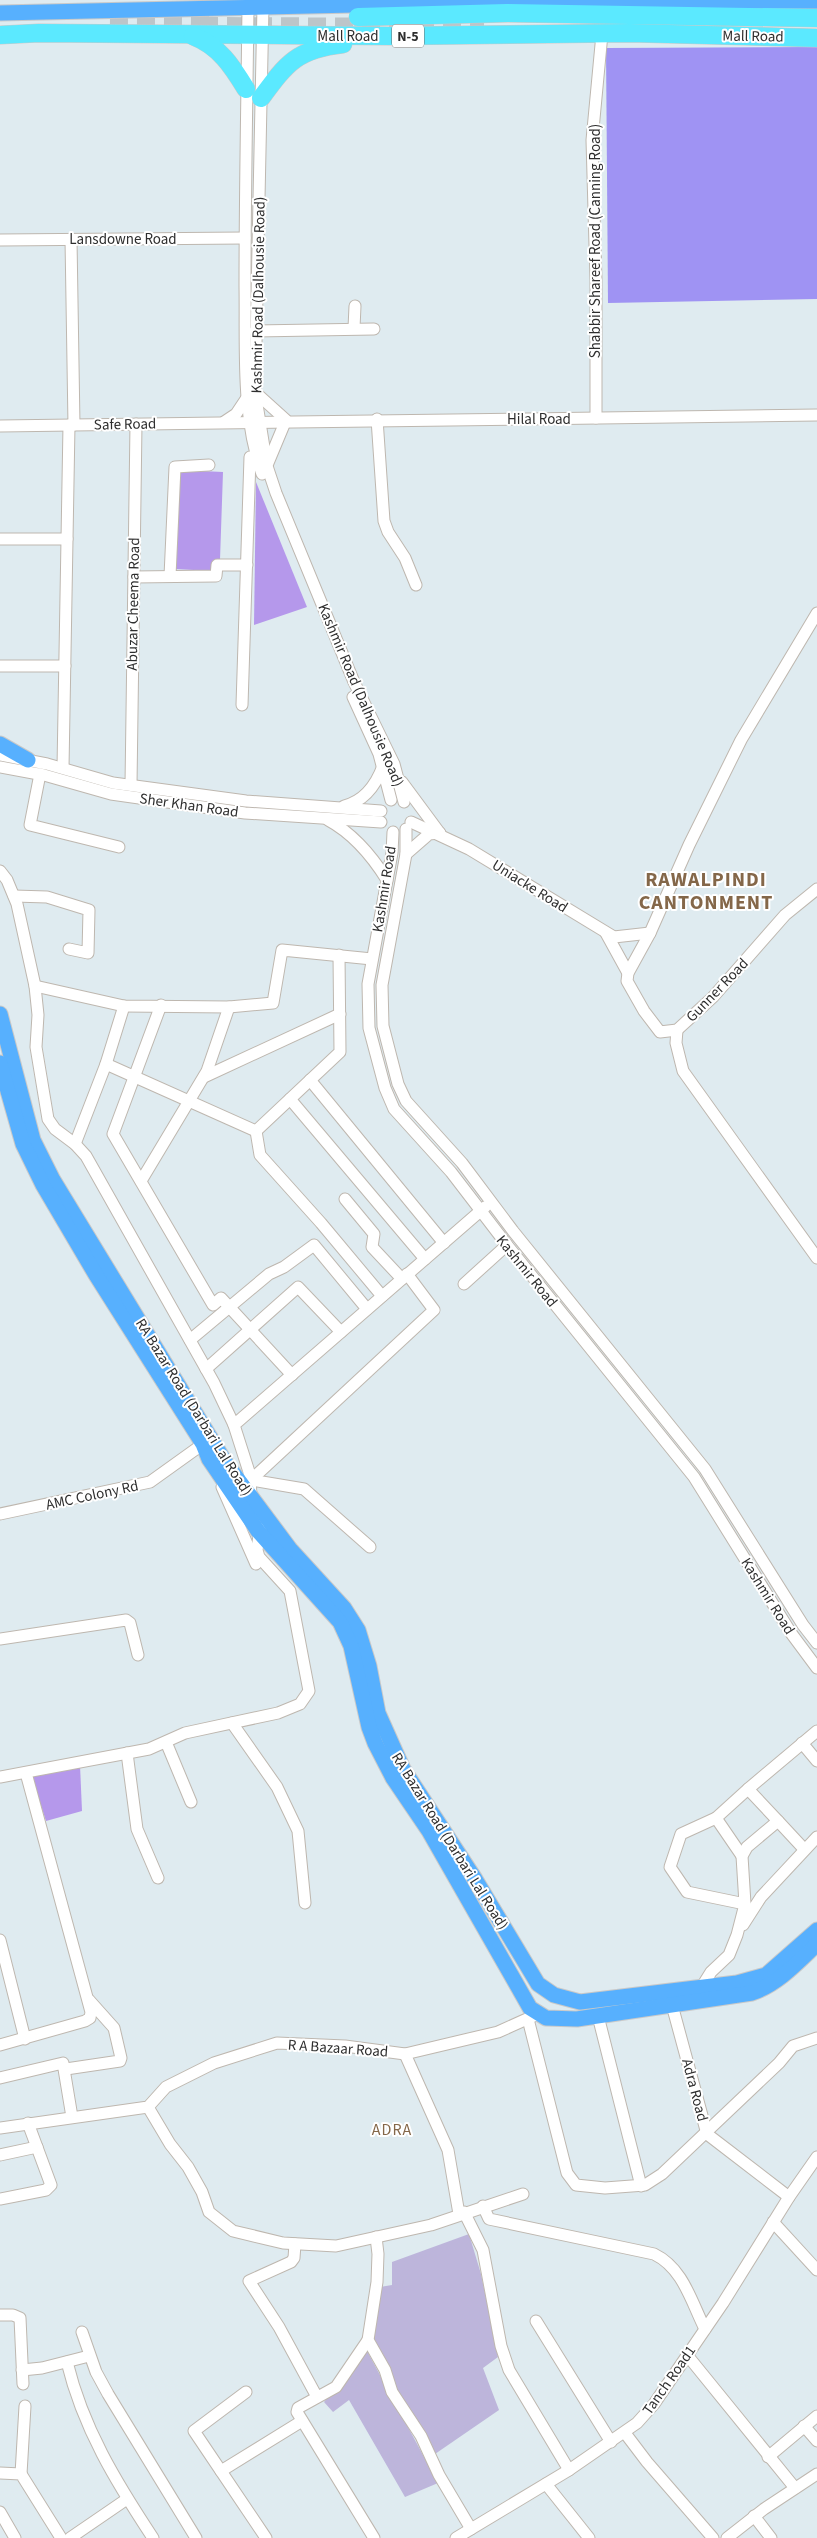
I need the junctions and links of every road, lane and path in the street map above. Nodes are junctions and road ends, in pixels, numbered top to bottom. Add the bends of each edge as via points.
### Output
1 (560, 1) edge
2 (600, 1) edge
3 (817, 1) edge
4 (255, 3) edge
5 (284, 3) edge
6 (224, 4) edge
7 (0, 13) edge
8 (358, 17) dead end
9 (817, 18) edge
10 (188, 34) junction
11 (602, 34) junction
12 (0, 35) edge
13 (255, 36) junction
14 (390, 36) junction
15 (817, 38) edge
16 (254, 94) junction
17 (245, 238) junction
18 (70, 239) junction
19 (0, 240) edge
20 (355, 306) dead end
21 (354, 328) junction
22 (374, 329) dead end
23 (255, 331) junction
24 (251, 395) junction
25 (817, 415) edge
26 (596, 418) junction
27 (377, 419) junction
28 (286, 420) junction
29 (224, 422) junction
30 (255, 422) junction
31 (136, 424) junction
32 (72, 425) junction
33 (0, 426) edge
34 (250, 457) dead end
35 (209, 464) dead end
36 (267, 466) junction
37 (0, 539) edge
38 (68, 539) junction
39 (247, 565) junction
40 (170, 576) junction
41 (134, 577) junction
42 (416, 585) dead end
43 (817, 613) edge
44 (0, 666) edge
45 (65, 666) junction
46 (242, 705) dead end
47 (0, 744) edge
48 (0, 755) edge
49 (28, 760) junction
50 (383, 766) junction
51 (0, 767) edge
52 (63, 768) junction
53 (40, 774) junction
54 (400, 779) junction
55 (131, 785) junction
56 (391, 800) junction
57 (404, 802) junction
58 (338, 807) junction
59 (381, 816) junction
60 (324, 818) junction
61 (409, 825) junction
62 (393, 832) junction
63 (440, 833) junction
64 (119, 847) dead end
65 (406, 854) junction
66 (0, 871) edge
67 (387, 880) junction
68 (817, 889) edge
69 (14, 896) junction
70 (606, 932) junction
71 (650, 933) junction
72 (69, 949) dead end
73 (339, 955) junction
74 (372, 958) junction
75 (628, 973) junction
76 (35, 986) junction
77 (124, 1006) junction
78 (161, 1006) junction
79 (229, 1008) junction
80 (0, 1014) edge
81 (340, 1014) junction
82 (677, 1030) junction
83 (0, 1063) edge
84 (106, 1064) junction
85 (134, 1076) junction
86 (204, 1076) junction
87 (310, 1080) junction
88 (290, 1099) junction
89 (189, 1101) junction
90 (256, 1130) junction
91 (75, 1144) junction
92 (141, 1182) junction
93 (345, 1199) dead end
94 (491, 1202) junction
95 (481, 1210) junction
96 (513, 1232) junction
97 (444, 1243) junction
98 (505, 1243) junction
99 (817, 1258) edge
100 (425, 1259) junction
101 (404, 1277) junction
102 (464, 1284) dead end
103 (382, 1296) junction
104 (230, 1308) junction
105 (368, 1309) junction
106 (579, 1312) junction
107 (568, 1321) junction
108 (250, 1330) junction
109 (341, 1332) junction
110 (598, 1336) junction
111 (190, 1340) junction
112 (587, 1345) junction
113 (206, 1369) junction
114 (292, 1375) junction
115 (234, 1425) junction
116 (203, 1444) junction
117 (210, 1459) junction
118 (251, 1480) junction
119 (251, 1498) junction
120 (727, 1504) junction
121 (715, 1512) junction
122 (0, 1514) edge
123 (262, 1525) junction
124 (370, 1547) dead end
125 (780, 1590) junction
126 (768, 1596) junction
127 (292, 1598) junction
128 (0, 1639) edge
129 (817, 1643) edge
130 (138, 1655) dead end
131 (817, 1668) edge
132 (232, 1723) junction
133 (817, 1730) edge
134 (166, 1742) junction
135 (802, 1743) junction
136 (127, 1753) junction
137 (817, 1761) edge
138 (26, 1773) junction
139 (0, 1777) edge
140 (748, 1788) junction
141 (191, 1802) dead end
142 (716, 1818) junction
143 (778, 1821) junction
144 (817, 1836) edge
145 (804, 1850) junction
146 (742, 1856) junction
147 (158, 1878) dead end
148 (305, 1903) dead end
149 (745, 1904) junction
150 (817, 1930) edge
151 (737, 1935) junction
152 (0, 1940) edge
153 (817, 1944) edge
154 (701, 1988) junction
155 (88, 1999) junction
156 (672, 2005) junction
157 (598, 2016) junction
158 (533, 2017) junction
159 (817, 2038) edge
160 (24, 2039) junction
161 (0, 2046) edge
162 (405, 2054) junction
163 (66, 2069) junction
164 (0, 2078) edge
165 (148, 2107) junction
166 (72, 2117) junction
167 (28, 2123) junction
168 (0, 2128) edge
169 (706, 2134) junction
170 (37, 2147) junction
171 (0, 2155) edge
172 (817, 2157) edge
173 (641, 2186) junction
174 (523, 2194) dead end
175 (788, 2197) junction
176 (0, 2199) edge
177 (484, 2206) junction
178 (462, 2213) junction
179 (773, 2222) junction
180 (376, 2238) junction
181 (294, 2244) junction
182 (817, 2270) edge
183 (0, 2315) edge
184 (536, 2321) dead end
185 (705, 2329) junction
186 (82, 2332) dead end
187 (368, 2340) junction
188 (687, 2355) junction
189 (90, 2356) junction
190 (68, 2362) junction
191 (22, 2370) junction
192 (23, 2384) dead end
193 (246, 2392) dead end
194 (318, 2397) junction
195 (25, 2406) dead end
196 (817, 2416) edge
197 (302, 2421) junction
198 (804, 2426) junction
199 (625, 2432) junction
200 (817, 2441) edge
201 (610, 2442) junction
202 (768, 2457) junction
203 (569, 2470) junction
204 (221, 2471) junction
205 (0, 2473) edge
206 (21, 2474) junction
207 (817, 2474) edge
208 (546, 2484) junction
209 (795, 2488) junction
210 (127, 2499) junction
211 (0, 2512) edge
212 (754, 2516) junction
213 (471, 2529) junction
214 (371, 2537) edge
215 (15, 2538) edge
216 (61, 2538) edge
217 (70, 2538) edge
218 (153, 2538) edge
219 (196, 2538) edge
220 (266, 2538) edge
221 (456, 2538) edge
222 (589, 2538) edge
223 (713, 2538) edge
224 (727, 2538) edge
225 (771, 2538) edge

1 - 2 main road
1 - 5 main road
2 - 3 main road
4 - 5 main road
4 - 6 main road
4 - 13 street, Kashmir Road (Dalhousie Road)
6 - 7 main road
8 - 9 highway, Mall Road / N-5 via 507,13
10 - 12 highway, Mall Road / N-5
10 - 13 highway, Mall Road / N-5
10 - 16 highway via 214,47
11 - 14 highway, Mall Road / N-5
11 - 15 highway, Mall Road / N-5
11 - 26 street, Shabbir Shareef Road (Canning Road) via 592,140
13 - 14 highway, Mall Road / N-5
13 - 16 street, Kashmir Road (Dalhousie Road)
13 - 16 street, Kashmir Road (Dalhousie Road)
14 - 16 highway via 299,54
16 - 17 street, Kashmir Road (Dalhousie Road)
16 - 23 street, Kashmir Road (Dalhousie Road)
17 - 18 street, Lansdowne Road
17 - 24 street, Kashmir Road (Dalhousie Road)
18 - 19 street, Lansdowne Road
18 - 32 street
20 - 21 street
21 - 22 street
21 - 23 street
23 - 24 street, Kashmir Road (Dalhousie Road)
24 - 28 street
24 - 29 street via 242,408
24 - 30 street, Kashmir Road (Dalhousie Road)
25 - 26 street, Hilal Road
26 - 27 street, Hilal Road
27 - 28 street, Hilal Road
27 - 42 street via 384,521
28 - 30 street, Hilal Road
28 - 36 street
29 - 30 street, Safe Road
29 - 31 street, Safe Road
30 - 36 street, Kashmir Road (Dalhousie Road)
30 - 50 street, Kashmir Road (Dalhousie Road) via 260,468 276,511
31 - 32 street, Safe Road
31 - 41 street, Abuzar Cheema Road
32 - 33 street, Safe Road
32 - 38 street
34 - 39 street
35 - 40 street via 175,467
36 - 54 street, Kashmir Road (Dalhousie Road) via 354,682
37 - 38 street
38 - 45 street
39 - 40 street via 217,565 216,576
39 - 46 street
40 - 41 street
41 - 55 street, Abuzar Cheema Road
43 - 71 street via 741,740
44 - 45 street
45 - 52 street
47 - 49 main road
48 - 49 street, Sher Khan Road
49 - 52 street, Sher Khan Road
50 - 56 street, Kashmir Road (Dalhousie Road)
50 - 58 street via 376,784 367,793 354,804
51 - 53 street, Sher Khan Road
52 - 55 street, Sher Khan Road
53 - 60 street, Sher Khan Road via 111,794 245,813
53 - 64 street via 30,825
54 - 57 street, Kashmir Road (Dalhousie Road)
54 - 63 street
55 - 58 street, Sher Khan Road via 246,801
56 - 57 street
56 - 59 street
57 - 61 street via 411,811
58 - 59 street, Sher Khan Road
59 - 60 street, Sher Khan Road
59 - 62 street via 384,828
60 - 67 street via 350,834 377,863
61 - 62 street
61 - 63 street, Uniacke Road
61 - 65 street, Kashmir Road
62 - 67 street, Kashmir Road
63 - 65 street via 430,834
63 - 70 street, Uniacke Road
65 - 94 street, Kashmir Road via 382,985 383,1026 398,1084 406,1101 462,1163
66 - 69 street
67 - 74 street, Kashmir Road
68 - 82 street, Gunner Road via 785,915 720,990
69 - 72 street via 47,897 88,910 88,953
69 - 76 street
70 - 71 street, Uniacke Road via 614,937
70 - 75 street
71 - 75 street
73 - 74 street
73 - 79 street via 282,950 273,1002
73 - 81 street
74 - 95 street, Kashmir Road via 368,984 369,1028 385,1088 394,1108
75 - 82 street, Gunner Road via 627,981 660,1032
76 - 77 street
76 - 91 street via 38,1014 36,1047 48,1118 55,1129
77 - 78 street
77 - 84 street
78 - 79 street
78 - 85 street
79 - 86 street
80 - 119 main road, RA Bazar Road (Darbari Lal Road) via 33,1140 53,1180 225,1462
81 - 86 street
81 - 87 street via 340,1052
82 - 99 street via 676,1043 683,1071
83 - 116 main road, RA Bazar Road (Darbari Lal Road) via 23,1144 43,1185
84 - 85 street
84 - 91 street
85 - 89 street
85 - 92 street via 113,1134
86 - 89 street
87 - 88 street
87 - 97 street
88 - 90 street
88 - 100 street
89 - 90 street
89 - 92 street
90 - 103 street via 260,1155
91 - 111 street via 86,1156
92 - 104 street via 213,1305 221,1298
93 - 101 street via 374,1234 372,1247
94 - 95 street
94 - 96 street, Kashmir Road
95 - 97 street
95 - 98 street, Kashmir Road
96 - 98 street
96 - 106 street, Kashmir Road
97 - 100 street
98 - 102 street
98 - 107 street, Kashmir Road
100 - 101 street
101 - 103 street
101 - 118 street via 434,1310
103 - 105 street
104 - 105 street via 269,1274 314,1245
104 - 108 street
104 - 111 street
105 - 109 street
106 - 107 street
106 - 110 street, Kashmir Road
107 - 112 street, Kashmir Road
108 - 109 street via 298,1287
108 - 113 street
108 - 114 street
109 - 114 street
110 - 112 street
110 - 120 street, Kashmir Road via 706,1469
111 - 113 street
112 - 121 street, Kashmir Road via 694,1477
113 - 115 street
114 - 115 street
115 - 118 street
116 - 117 main road, RA Bazar Road (Darbari Lal Road)
116 - 122 street, AMC Colony Rd via 150,1482
117 - 123 main road, RA Bazar Road (Darbari Lal Road)
117 - 127 street via 258,1568
118 - 119 street
118 - 124 street via 304,1489
119 - 123 main road, RA Bazar Road (Darbari Lal Road)
120 - 121 street
120 - 125 street, Kashmir Road
121 - 126 street, Kashmir Road
123 - 127 street via 259,1557 284,1581
123 - 154 main road, RA Bazar Road (Darbari Lal Road) via 290,1549 344,1608 358,1630 378,1713 403,1769 475,1879 533,1979 554,1995 580,2002
123 - 158 main road, RA Bazar Road (Darbari Lal Road) via 340,1622 351,1646 369,1727 384,1761 429,1831
125 - 126 street
125 - 129 street, Kashmir Road
126 - 131 street, Kashmir Road
127 - 132 street via 309,1690 300,1704
128 - 130 street via 126,1620 130,1622
132 - 134 street via 185,1733
132 - 148 street via 277,1787 298,1831
133 - 135 street
134 - 136 street
134 - 141 street
135 - 137 street
135 - 140 street
136 - 138 street
136 - 147 street via 137,1829
138 - 139 street
138 - 155 street
140 - 142 street
140 - 143 street
142 - 146 street
142 - 149 street via 681,1834 670,1867 687,1892
143 - 145 street
143 - 146 street via 746,1847
144 - 145 street
145 - 151 street via 761,1897
146 - 149 street
149 - 151 street
150 - 154 main road, RA Bazar Road (Darbari Lal Road) via 766,1975
151 - 154 street via 729,1955 711,1972
152 - 160 street
153 - 156 main road via 778,1980 763,1989
155 - 160 street via 92,2012 90,2018
155 - 163 street via 114,2028 121,2058 120,2061
156 - 157 main road
156 - 169 street, Adra Road
157 - 158 main road via 556,2020
157 - 173 street
158 - 162 street, R A Bazaar Road via 498,2032
158 - 173 street via 567,2173 576,2185 605,2188
159 - 169 street via 793,2046
160 - 161 street
162 - 165 street, R A Bazaar Road via 345,2046 277,2043 214,2063 166,2087
162 - 178 street via 448,2150
163 - 164 street via 61,2063
163 - 166 street
165 - 166 street
165 - 181 street via 188,2167 209,2212 232,2231
166 - 167 street
167 - 168 street
167 - 170 street
169 - 173 street via 662,2174
169 - 175 street, Adra Road
170 - 171 street
170 - 176 street via 49,2188
172 - 175 street, Tanch Road1
174 - 177 street
175 - 179 street, Tanch Road1
177 - 178 street
177 - 185 street via 489,2219 654,2254 666,2260 678,2273
178 - 180 street via 432,2225
178 - 203 street via 483,2250 501,2346 509,2370
179 - 182 street
179 - 185 street, Tanch Road1
180 - 181 street via 336,2246
180 - 187 street via 378,2282
181 - 194 street via 291,2262 249,2281
183 - 191 street via 20,2318
184 - 201 street
185 - 188 street, Tanch Road1
186 - 189 street
187 - 194 street via 336,2387
187 - 213 street via 385,2370 392,2392 421,2436 439,2475
188 - 199 street, Tanch Road1 via 654,2404 638,2423
188 - 202 street
189 - 190 street
189 - 219 street via 108,2394
190 - 191 street
190 - 210 street via 74,2390 111,2474
191 - 192 street
193 - 204 street via 194,2431
194 - 197 street via 298,2408
195 - 206 street
196 - 198 street
197 - 204 street
197 - 214 street
198 - 200 street
198 - 202 street
199 - 201 street, Tanch Road1
199 - 223 street
201 - 203 street, Tanch Road1
202 - 209 street
203 - 208 street, Tanch Road1
204 - 220 street
205 - 206 street
206 - 216 street
207 - 209 street
208 - 213 street, Tanch Road1
208 - 222 street
209 - 212 street
210 - 217 street
210 - 218 street
211 - 215 street
212 - 224 street
212 - 225 street
213 - 221 street, Tanch Road1

